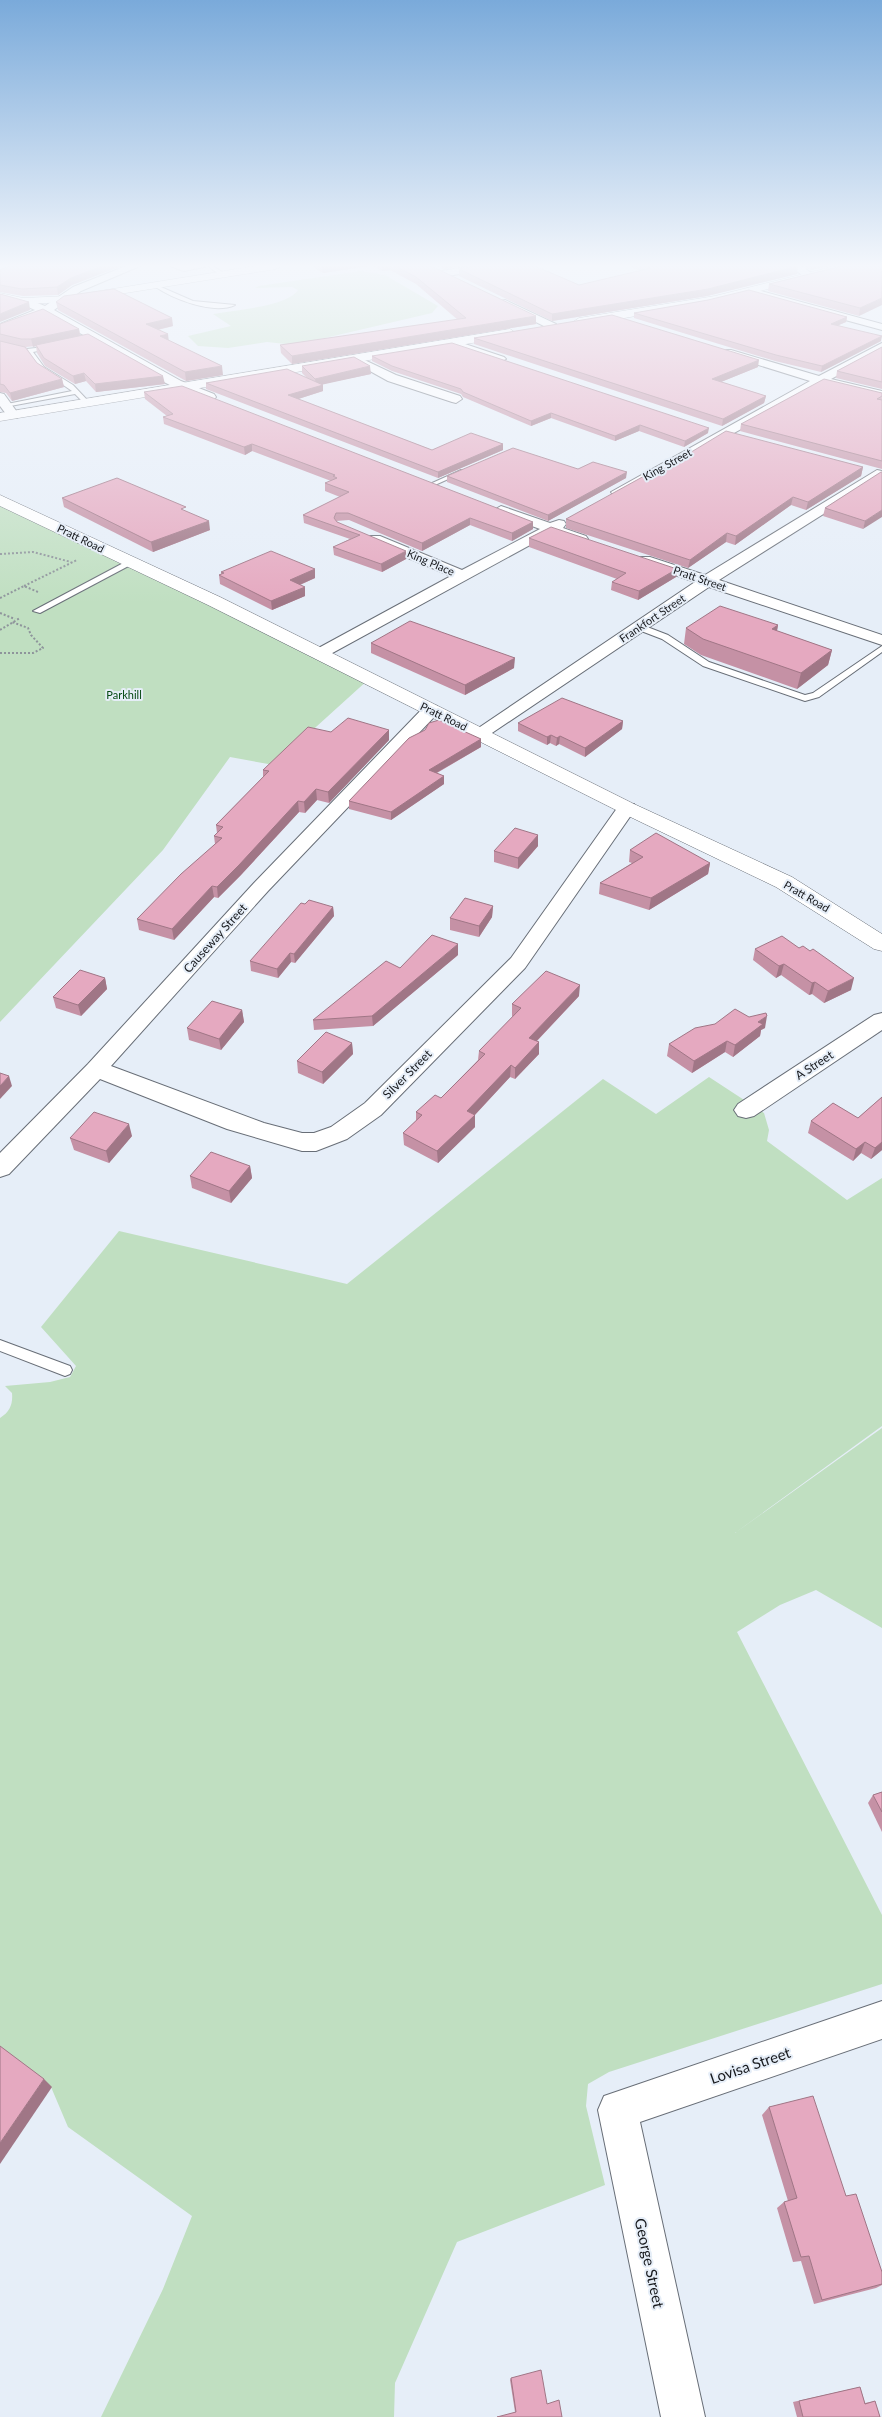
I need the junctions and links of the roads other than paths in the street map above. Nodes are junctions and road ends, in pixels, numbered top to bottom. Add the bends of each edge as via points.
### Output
1 (59, 379) edge
2 (167, 379) edge
3 (231, 379) edge
4 (394, 379) edge
5 (815, 379) edge
6 (819, 380) junction
7 (183, 387) junction
8 (76, 392) junction
9 (882, 396) edge
10 (456, 399) dead end
11 (219, 401) edge
12 (87, 403) junction
13 (5, 409) edge
14 (709, 428) edge
15 (724, 433) junction
16 (743, 438) edge
17 (468, 469) edge
18 (858, 469) edge
19 (879, 475) edge
20 (416, 478) edge
21 (433, 484) junction
22 (451, 491) edge
23 (608, 497) edge
24 (0, 500) edge
25 (487, 504) edge
26 (567, 520) edge
27 (551, 528) junction
28 (360, 532) edge
29 (597, 544) edge
30 (634, 556) edge
31 (132, 562) junction
32 (463, 576) junction
33 (707, 581) junction
34 (37, 611) dead end
35 (639, 627) junction
36 (882, 640) edge
37 (882, 648) edge
38 (319, 654) junction
39 (431, 710) junction
40 (480, 733) junction
41 (628, 808) junction
42 (882, 944) edge
43 (882, 1020) edge
44 (96, 1069) junction
45 (746, 1110) dead end
46 (0, 1168) edge
47 (0, 1345) edge
48 (65, 1370) dead end
49 (882, 2020) edge
50 (618, 2110) joint
51 (683, 2417) edge

1 - 8 lane
2 - 7 street
3 - 7 street
4 - 10 street
5 - 6 street
6 - 9 street
6 - 15 street, King Street
7 - 11 street
7 - 12 street
8 - 12 lane
8 - 13 lane
12 - 13 street
14 - 15 street
15 - 16 street
15 - 23 street, King Street
17 - 21 lane
18 - 19 street
19 - 33 street, Frankfort Street
20 - 21 street
21 - 22 street
24 - 31 street, Pratt Road
25 - 27 street
26 - 27 street
27 - 29 street
27 - 32 street
28 - 32 street, King Place
30 - 33 street, Pratt Street
31 - 34 lane
31 - 38 street, Pratt Road
32 - 38 street
33 - 35 street, Frankfort Street
33 - 36 street, Pratt Street
35 - 37 lane via 677,641 706,664 805,698 816,695
35 - 40 street, Frankfort Street
38 - 39 street, Pratt Road
39 - 40 street, Pratt Road
39 - 44 street, Causeway Street via 261,887
40 - 41 street, Pratt Road
41 - 42 street, Pratt Road via 790,886
41 - 44 street, Silver Street via 518,963 373,1109 339,1133 316,1142 302,1142 235,1123
43 - 45 street, A Street
44 - 46 street, Causeway Street
47 - 48 lane via 32,1360
49 - 50 street, Lovisa Street
50 - 51 street, George Street

